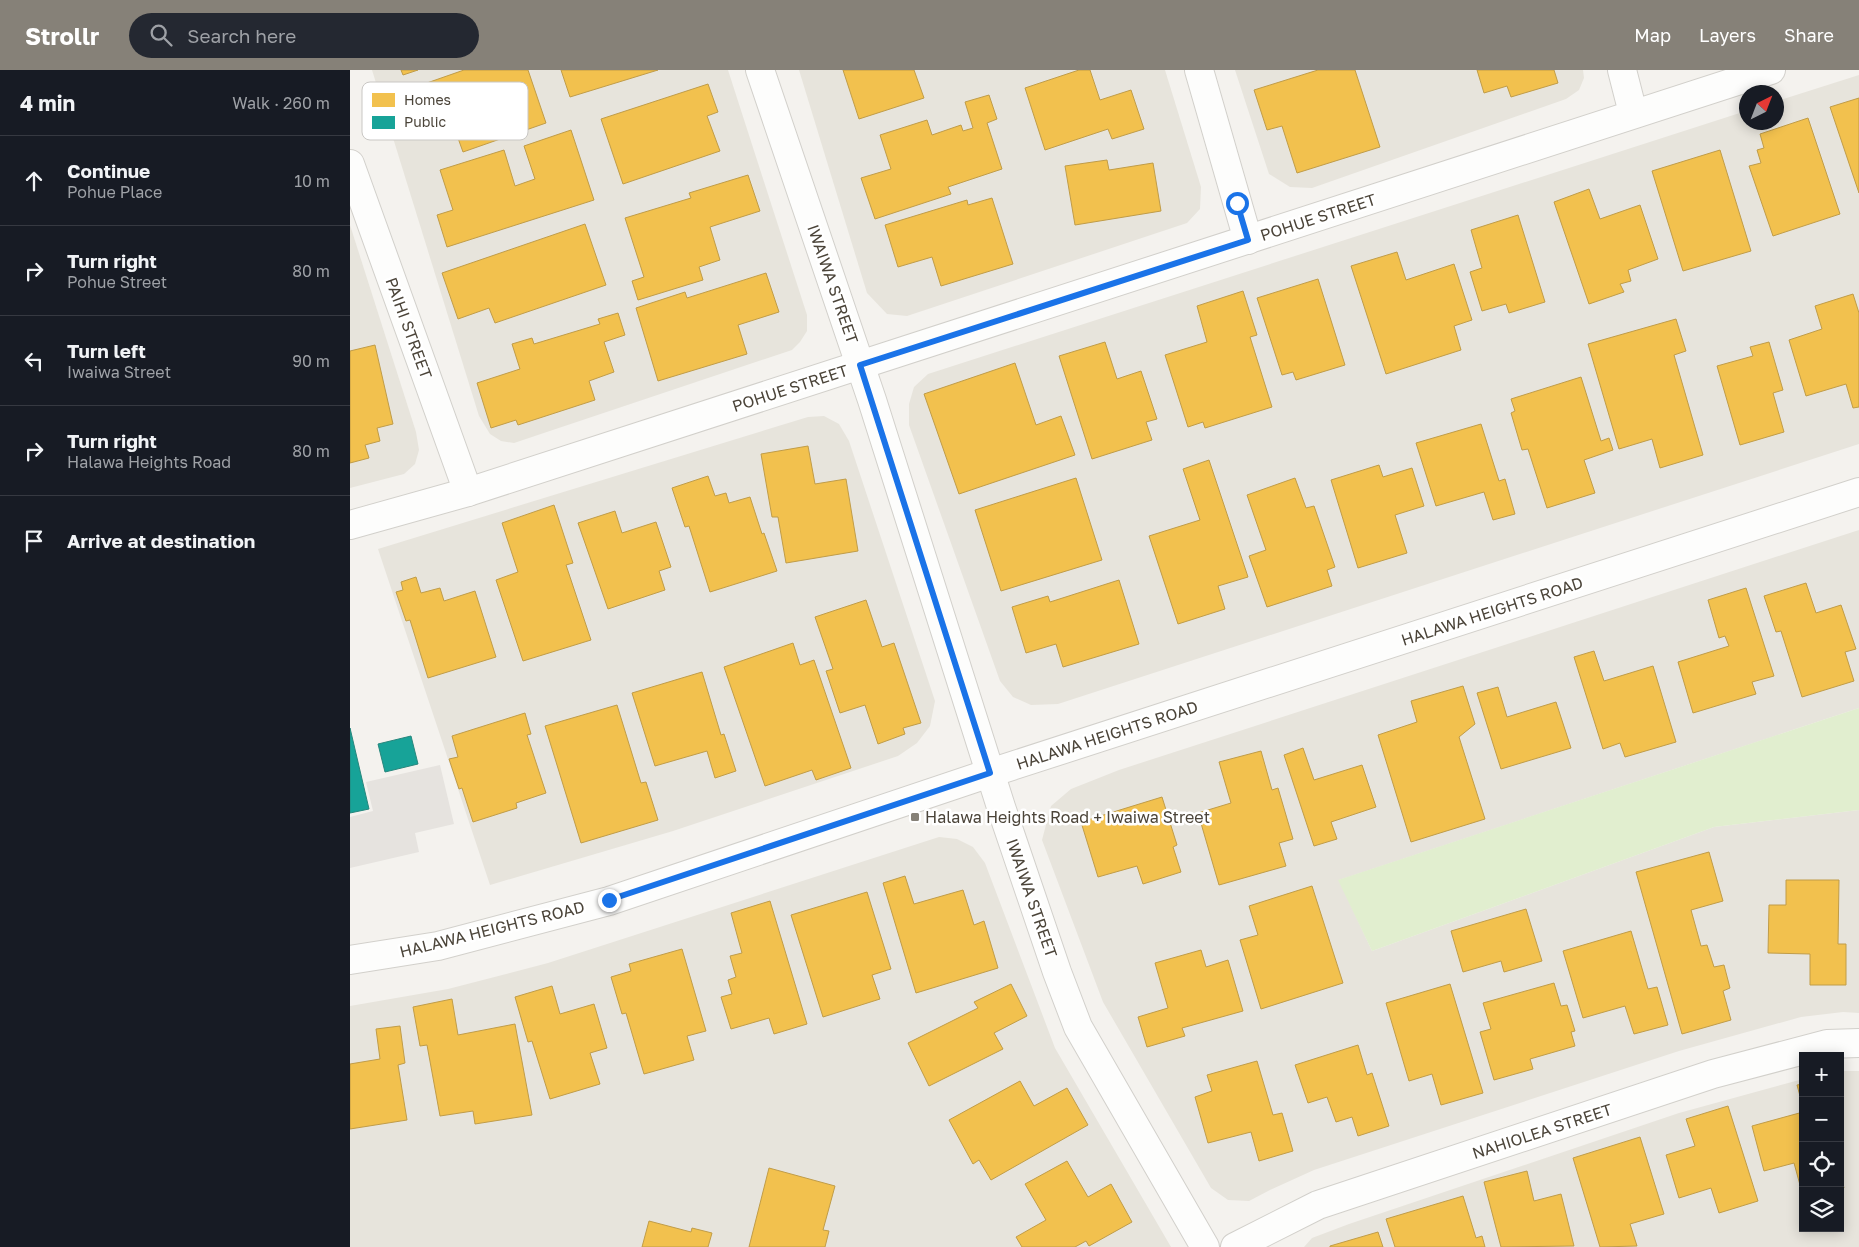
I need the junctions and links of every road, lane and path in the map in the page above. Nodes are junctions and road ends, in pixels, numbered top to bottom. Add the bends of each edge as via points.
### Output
1 (760, 70) edge
2 (1198, 70) edge
3 (1622, 70) edge
4 (1771, 70) edge
5 (1633, 114) junction
6 (350, 164) edge
7 (1248, 240) junction
8 (860, 365) junction
9 (468, 492) junction
10 (1859, 492) edge
11 (350, 525) edge
12 (990, 773) junction
13 (350, 960) edge
14 (1859, 1043) edge
15 (1205, 1247) edge
16 (1235, 1247) edge

1 - 8 street, IWAIWA STREET
2 - 7 street
3 - 5 street
4 - 5 street, POHUE STREET
5 - 7 street, POHUE STREET
6 - 9 street, PAIHI STREET
7 - 8 street, POHUE STREET
8 - 9 street, POHUE STREET
8 - 12 street, IWAIWA STREET
9 - 11 street, POHUE STREET
10 - 12 street, HALAWA HEIGHTS ROAD
12 - 13 street, HALAWA HEIGHTS ROAD via 609,900 438,946
12 - 15 street, IWAIWA STREET via 1078,1027
14 - 16 street, NAHIOLEA STREET via 1827,1044 1713,1074 1318,1205

